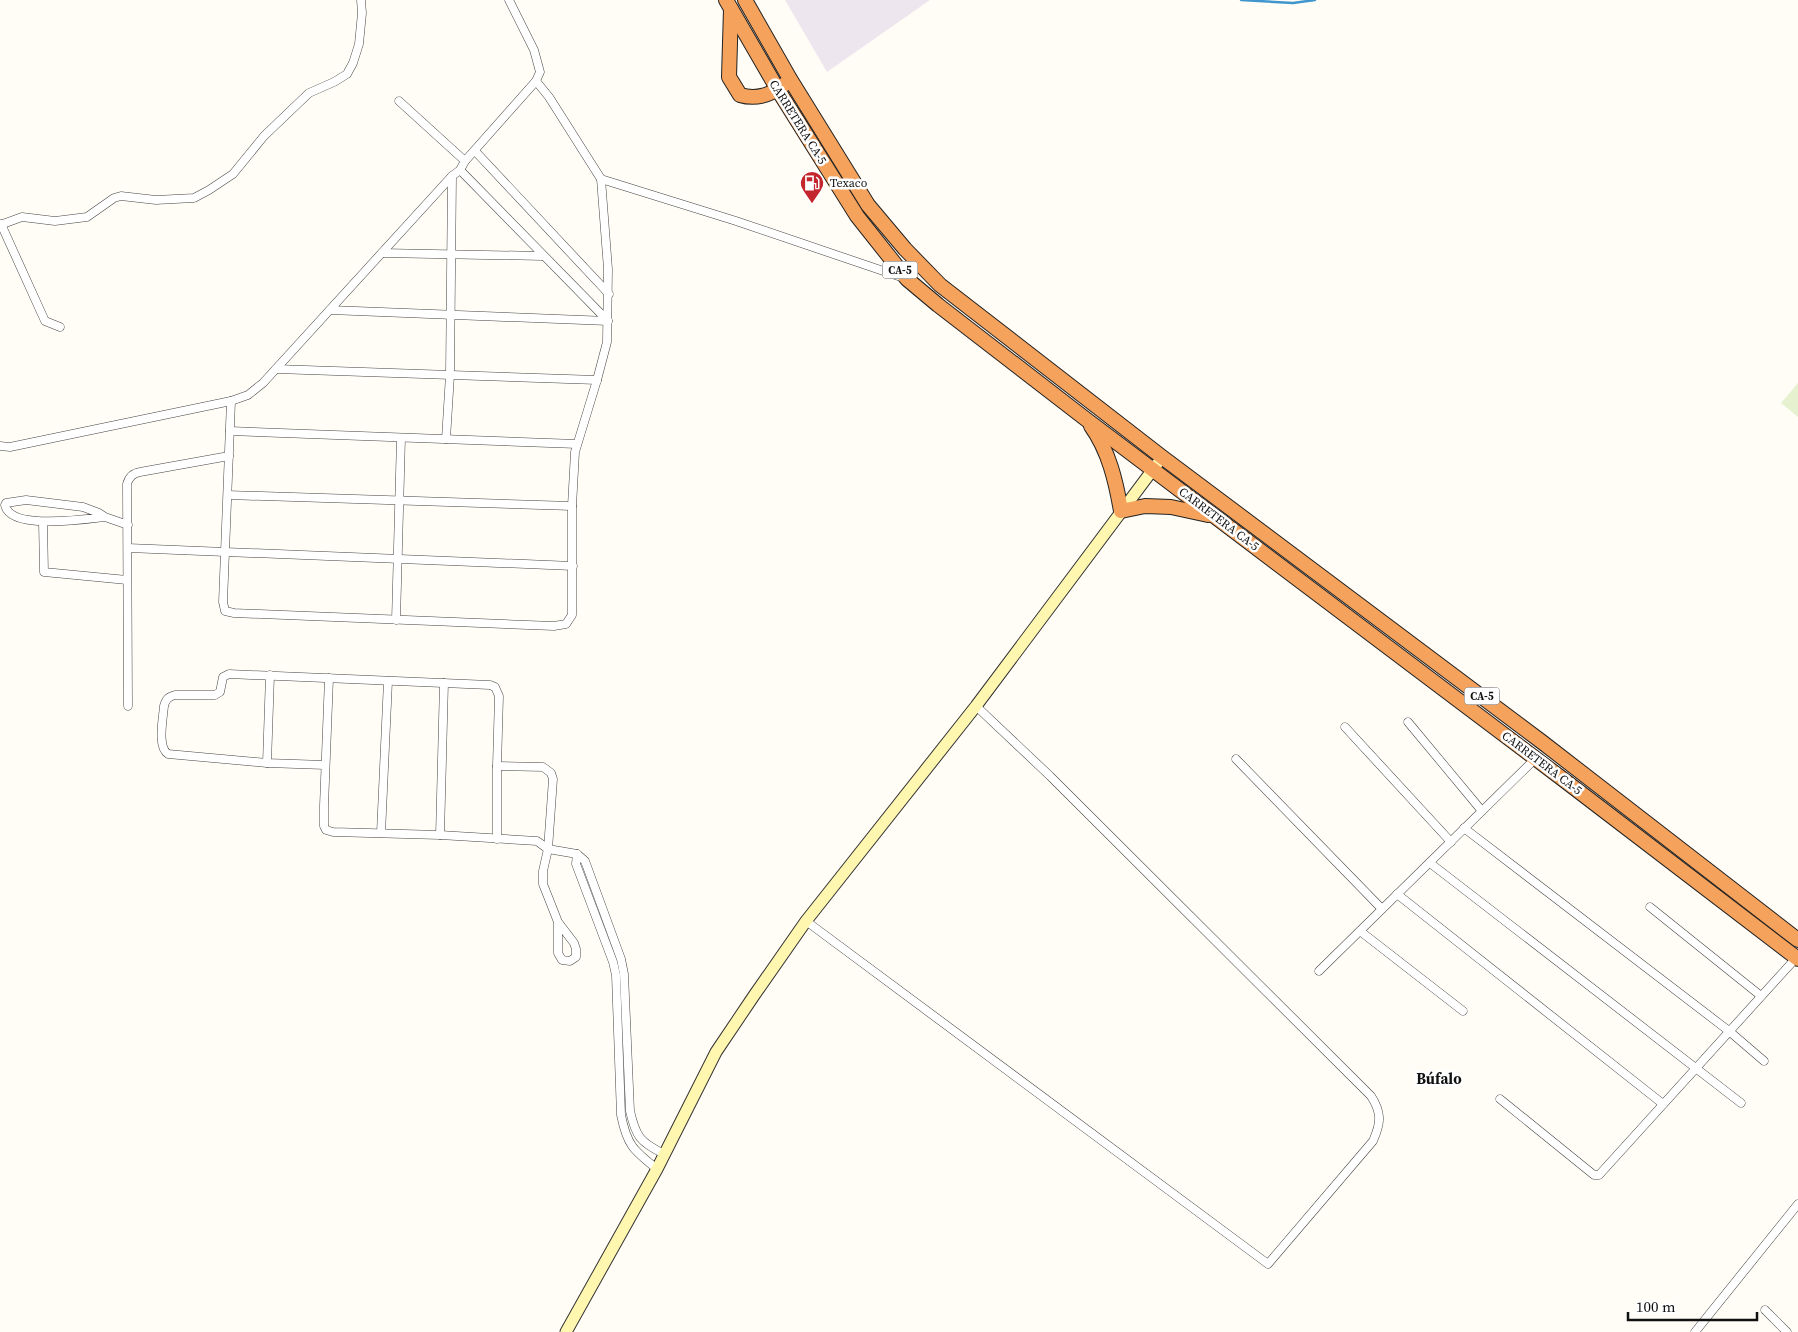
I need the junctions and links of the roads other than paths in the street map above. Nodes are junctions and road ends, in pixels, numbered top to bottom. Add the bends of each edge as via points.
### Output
1 (361, 0) edge
2 (509, 0) edge
3 (745, 0) edge
4 (729, 4) edge
5 (790, 79) junction
6 (536, 80) junction
7 (778, 90) junction
8 (399, 101) dead end
9 (475, 151) junction
10 (465, 161) junction
11 (460, 170) junction
12 (452, 176) junction
13 (601, 180) junction
14 (1, 224) edge
15 (382, 253) junction
16 (452, 254) junction
17 (543, 256) junction
18 (907, 279) junction
19 (608, 294) junction
20 (330, 310) junction
21 (450, 314) junction
22 (608, 321) junction
23 (60, 327) dead end
24 (276, 369) junction
25 (450, 375) junction
26 (597, 380) junction
27 (231, 401) junction
28 (1087, 420) junction
29 (230, 431) junction
30 (401, 438) junction
31 (446, 439) junction
32 (577, 444) junction
33 (0, 446) edge
34 (230, 456) junction
35 (1162, 457) junction
36 (1152, 469) junction
37 (228, 495) junction
38 (400, 501) junction
39 (572, 506) junction
40 (1121, 511) junction
41 (105, 517) junction
42 (1216, 517) junction
43 (43, 522) junction
44 (128, 525) junction
45 (128, 548) junction
46 (226, 553) junction
47 (398, 560) junction
48 (573, 566) junction
49 (127, 580) junction
50 (396, 620) junction
51 (270, 675) junction
52 (330, 678) junction
53 (388, 681) junction
54 (444, 683) junction
55 (128, 706) dead end
56 (976, 706) junction
57 (1408, 722) dead end
58 (1345, 727) dead end
59 (1536, 758) junction
60 (1236, 759) dead end
61 (268, 762) junction
62 (325, 765) junction
63 (497, 766) junction
64 (1482, 810) junction
65 (1464, 828) junction
66 (381, 833) junction
67 (440, 835) junction
68 (497, 838) junction
69 (1451, 842) junction
70 (548, 849) junction
71 (577, 854) junction
72 (1430, 862) junction
73 (1397, 894) junction
74 (1650, 907) dead end
75 (1382, 909) junction
76 (806, 921) junction
77 (558, 922) junction
78 (1360, 931) junction
79 (1797, 950) edge
80 (1319, 971) dead end
81 (1761, 996) junction
82 (1463, 1011) dead end
83 (1729, 1031) junction
84 (1764, 1061) dead end
85 (1696, 1068) junction
86 (1500, 1099) dead end
87 (1742, 1103) dead end
88 (1662, 1104) junction
89 (664, 1154) junction
90 (657, 1169) junction
91 (1798, 1204) edge
92 (1765, 1310) dead end
93 (1697, 1331) edge
94 (566, 1332) edge
95 (1787, 1332) edge

1 - 14 street via 358,44 346,74 309,93 264,136 233,174 209,190 194,198 156,200 122,196 87,217 55,221 22,217
2 - 6 street via 534,50 540,72
3 - 5 highway, CARRETERA CA-5 / CA-5
4 - 7 highway, CARRETERA CA-5 / CA-5
4 - 7 highway via 729,77 734,88 749,98
5 - 7 highway
5 - 35 highway, CARRETERA CA-5 / CA-5 via 868,205 940,285
6 - 9 street
6 - 13 street
7 - 18 highway, CARRETERA CA-5 / CA-5 via 857,216
8 - 10 street
9 - 10 street
9 - 19 street
10 - 11 street
11 - 12 street
11 - 17 street
12 - 15 street
12 - 16 street
13 - 18 street via 736,221
13 - 19 street
14 - 23 street via 45,321
15 - 16 street
15 - 20 street
16 - 17 street
16 - 21 street
17 - 22 street
18 - 28 highway, CARRETERA CA-5 / CA-5
19 - 22 street
20 - 21 street
20 - 24 street
21 - 22 street
21 - 25 street
22 - 26 street via 607,342
24 - 25 street
24 - 27 street via 248,395
25 - 26 street
25 - 31 street
26 - 32 street
27 - 29 street
27 - 33 street via 10,447
28 - 36 highway, CARRETERA CA-5 / CA-5
28 - 40 highway via 1110,464
29 - 30 street
29 - 34 street
30 - 31 street
30 - 38 street
31 - 32 street
32 - 39 street
34 - 37 street
34 - 44 street via 135,473 127,484
35 - 36 main road
35 - 79 highway, CARRETERA CA-5 / CA-5 via 1429,656
36 - 40 main road
36 - 42 highway, CARRETERA CA-5 / CA-5
37 - 38 street
37 - 46 street
38 - 39 street
38 - 47 street
39 - 48 street
40 - 42 highway via 1145,506 1171,507
40 - 56 main road
41 - 43 street
41 - 43 street via 92,509 67,504 26,500 6,503 5,509 12,514
41 - 44 street
42 - 59 highway, CARRETERA CA-5 / CA-5
43 - 49 street via 44,572
44 - 45 street
45 - 46 street
45 - 49 street
46 - 47 street
46 - 50 street via 225,611
47 - 48 street
47 - 50 street
48 - 50 street via 572,615 566,624
49 - 55 street
51 - 52 street
51 - 61 street
51 - 61 street via 229,674 223,677 220,692 215,695 169,697 164,706 161,746 173,755
52 - 53 street
52 - 62 street
53 - 54 street
53 - 66 street
54 - 63 street via 490,685 498,691
54 - 67 street
56 - 76 main road
56 - 76 street via 1371,1096 1380,1117 1373,1141 1268,1264
57 - 64 street
58 - 69 street
59 - 64 street
59 - 79 highway, CARRETERA CA-5 / CA-5 via 1737,913 1746,910
60 - 75 street
61 - 62 street
62 - 66 street via 323,818 326,830
63 - 68 street
63 - 70 street via 538,766 551,774
64 - 65 street
65 - 69 street
65 - 83 street
66 - 67 street
67 - 68 street
68 - 70 street via 537,841
69 - 72 street
70 - 71 street
70 - 77 street via 542,871 543,884
71 - 89 street via 585,860 621,959 630,1111 634,1129 640,1140
71 - 90 street via 576,864 616,974 621,1115 625,1136 633,1149
72 - 73 street
72 - 85 street
73 - 75 street
73 - 88 street
74 - 81 street
75 - 78 street
76 - 89 main road via 716,1052
77 - 77 street via 558,953 562,960 570,961 576,957 576,949
78 - 80 street
78 - 82 street
79 - 81 street
81 - 83 street
83 - 84 street
83 - 85 street
85 - 87 street
85 - 88 street
86 - 88 street via 1596,1176
89 - 90 main road
90 - 94 main road
91 - 93 street
92 - 95 street

